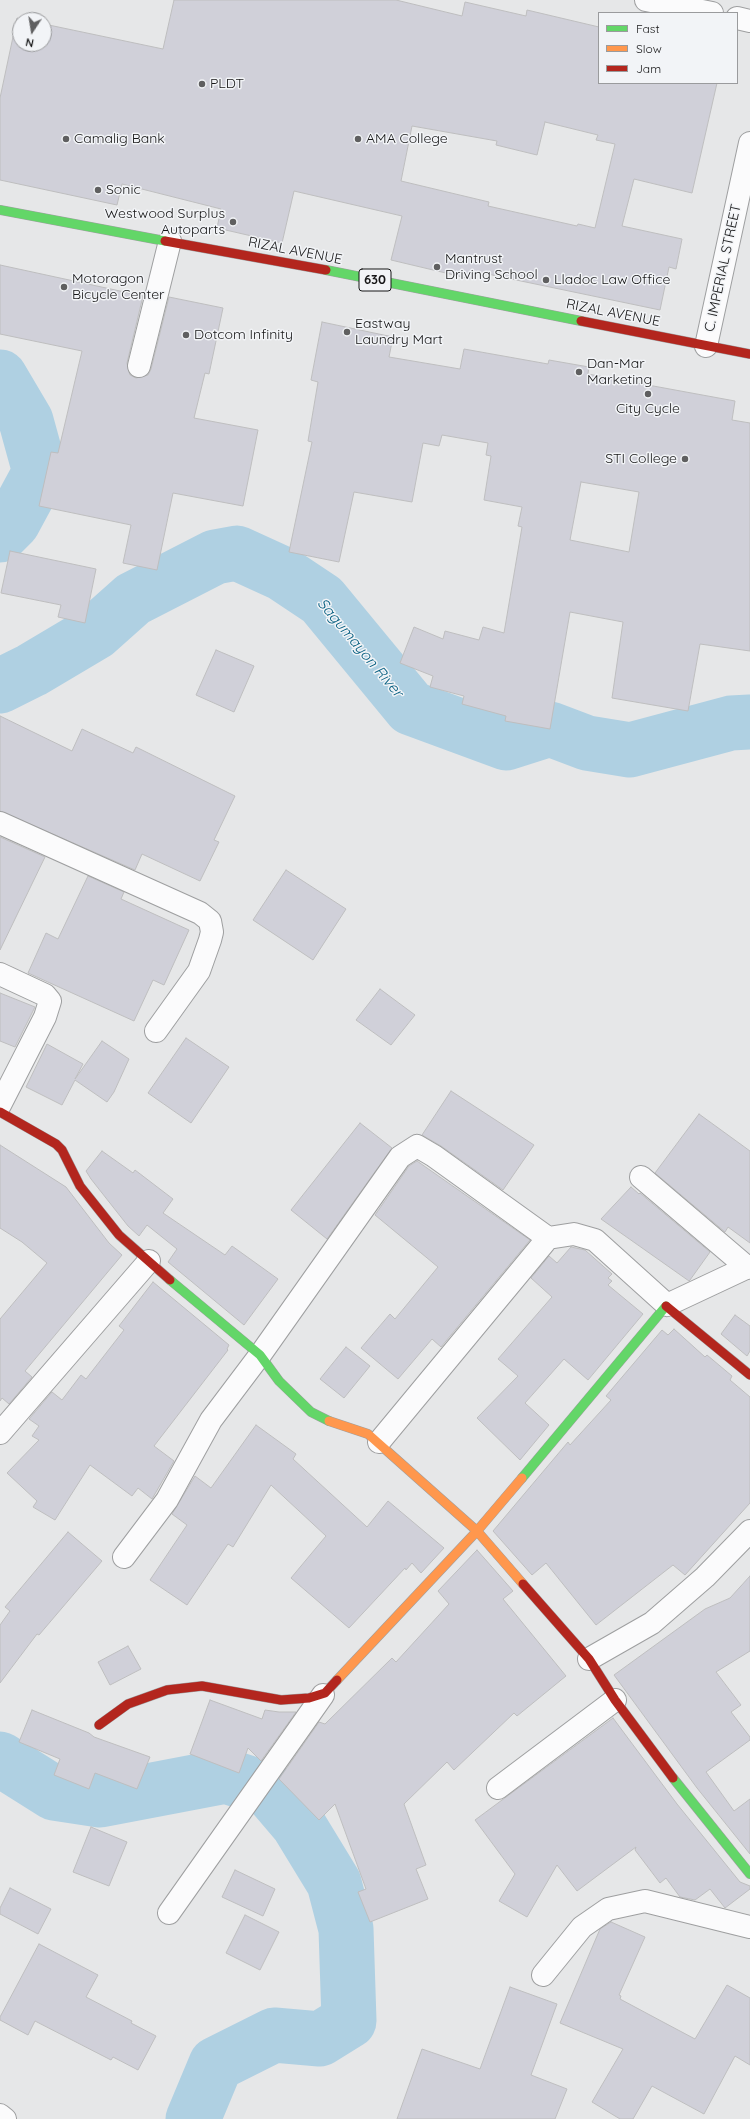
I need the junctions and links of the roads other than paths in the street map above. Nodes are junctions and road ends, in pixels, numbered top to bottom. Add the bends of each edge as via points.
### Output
1 (646, 0) edge
2 (707, 12) edge
3 (738, 18) edge
4 (750, 21) edge
5 (750, 143) edge
6 (0, 210) edge
7 (170, 241) junction
8 (706, 346) junction
9 (750, 354) edge
10 (139, 366) dead end
11 (0, 823) edge
12 (0, 974) edge
13 (156, 1031) dead end
14 (0, 1105) edge
15 (0, 1112) edge
16 (641, 1177) dead end
17 (548, 1238) junction
18 (149, 1261) junction
19 (749, 1267) edge
20 (668, 1306) junction
21 (260, 1355) junction
22 (750, 1375) edge
23 (0, 1433) edge
24 (379, 1442) junction
25 (477, 1531) junction
26 (750, 1531) edge
27 (124, 1557) dead end
28 (589, 1659) junction
29 (324, 1694) junction
30 (615, 1700) junction
31 (99, 1725) dead end
32 (498, 1788) dead end
33 (750, 1874) edge
34 (169, 1913) dead end
35 (750, 1927) edge
36 (542, 1975) dead end
37 (0, 2115) edge
38 (5, 2119) edge

1 - 2 street
3 - 4 street
5 - 8 street, C. IMPERIAL STREET
6 - 7 street, RIZAL AVENUE / 630
7 - 8 street, RIZAL AVENUE / 630
7 - 10 street
8 - 9 street, RIZAL AVENUE / 630
11 - 13 street via 193,910 210,921 212,932 200,972
12 - 14 street via 45,995 50,1001 46,1017
15 - 18 street via 62,1150 80,1186 119,1235
16 - 19 street
17 - 20 street via 574,1234 595,1240
17 - 21 street via 417,1146 400,1157
17 - 24 street
18 - 21 street
18 - 23 street
19 - 20 street
20 - 22 street
20 - 25 street
21 - 24 street via 279,1381 311,1412 368,1434
21 - 27 street via 211,1420 167,1500
24 - 25 street
25 - 28 street
25 - 29 street
26 - 28 street via 706,1577 652,1623
28 - 30 street
29 - 31 street via 281,1700 202,1686 167,1690 128,1704
29 - 34 street
30 - 32 street
30 - 33 street
35 - 36 street via 645,1900 608,1909 582,1927
37 - 38 street

